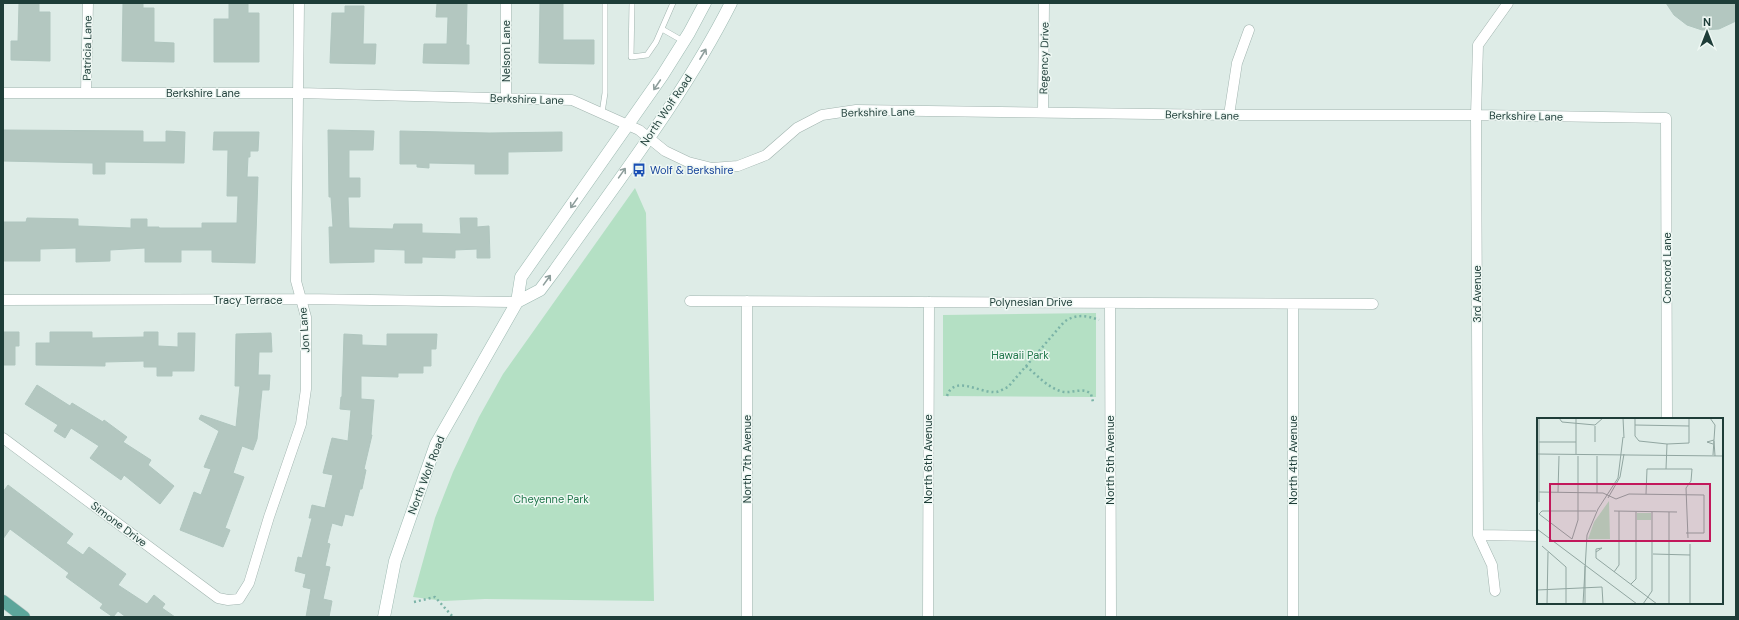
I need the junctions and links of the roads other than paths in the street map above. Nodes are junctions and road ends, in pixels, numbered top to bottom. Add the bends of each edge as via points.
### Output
1 (88, 3) edge
2 (299, 3) edge
3 (506, 3) edge
4 (605, 3) edge
5 (632, 3) edge
6 (673, 3) edge
7 (705, 3) edge
8 (731, 3) edge
9 (1044, 3) edge
10 (1508, 3) edge
11 (662, 29) junction
12 (1248, 30) dead end
13 (684, 42) junction
14 (3, 92) edge
15 (86, 92) junction
16 (299, 93) junction
17 (506, 98) junction
18 (1043, 112) junction
19 (602, 113) junction
20 (1229, 115) junction
21 (1476, 115) junction
22 (1666, 118) joint
23 (629, 125) junction
24 (648, 137) junction
25 (3, 300) edge
26 (302, 300) junction
27 (690, 301) dead end
28 (747, 301) junction
29 (517, 302) junction
30 (928, 302) junction
31 (1110, 303) junction
32 (1293, 304) junction
33 (1373, 304) dead end
34 (1667, 418) edge
35 (3, 438) edge
36 (1478, 535) junction
37 (1537, 536) edge
38 (1495, 591) dead end
39 (239, 599) joint
40 (3, 601) edge
41 (24, 617) edge
42 (384, 617) edge
43 (747, 617) edge
44 (928, 617) edge
45 (1111, 617) edge
46 (1293, 617) edge

1 - 15 street, Patricia Lane
2 - 16 street, Jon Lane
3 - 17 street, Nelson Lane
4 - 19 lane via 605,93
5 - 11 lane via 631,57 647,55
6 - 11 lane
7 - 13 main road, North Wolf Road
24 -> 8 main road, North Wolf Road via 696,66
9 - 18 street, Regency Drive
10 - 21 street, 3rd Avenue via 1478,45
11 - 13 lane
12 - 20 street via 1237,63
13 -> 23 main road, North Wolf Road
14 - 15 street, Berkshire Lane
15 - 16 street, Berkshire Lane
16 - 17 street, Berkshire Lane
16 - 26 street, Jon Lane via 296,281
17 - 19 street, Berkshire Lane via 572,100
18 - 20 street, Berkshire Lane
18 - 24 street, Berkshire Lane via 856,110 822,115 797,128 766,155 738,166 712,168 688,162 665,151
19 - 23 street, Berkshire Lane
20 - 21 street, Berkshire Lane
21 - 22 street, Berkshire Lane
21 - 36 street, 3rd Avenue
22 - 34 street, Concord Lane
23 - 24 street, Berkshire Lane
23 -> 29 main road, North Wolf Road via 521,278
29 -> 24 main road, North Wolf Road via 540,290
25 - 26 street, Tracy Terrace
26 - 29 street, Tracy Terrace
26 - 39 street, Jon Lane via 306,317 306,389 301,424 249,583
27 - 28 street, Polynesian Drive
28 - 30 street, Polynesian Drive
28 - 43 street, North 7th Avenue
29 - 42 main road, North Wolf Road via 436,444 394,561
30 - 31 street, Polynesian Drive
30 - 44 street, North 6th Avenue
31 - 32 street, Polynesian Drive
31 - 45 street, North 5th Avenue
32 - 33 street, Polynesian Drive
32 - 46 street, North 4th Avenue
35 - 39 street, Simone Drive via 218,598
36 - 37 street
36 - 38 street, 3rd Avenue via 1492,565
40 - 41 main road

